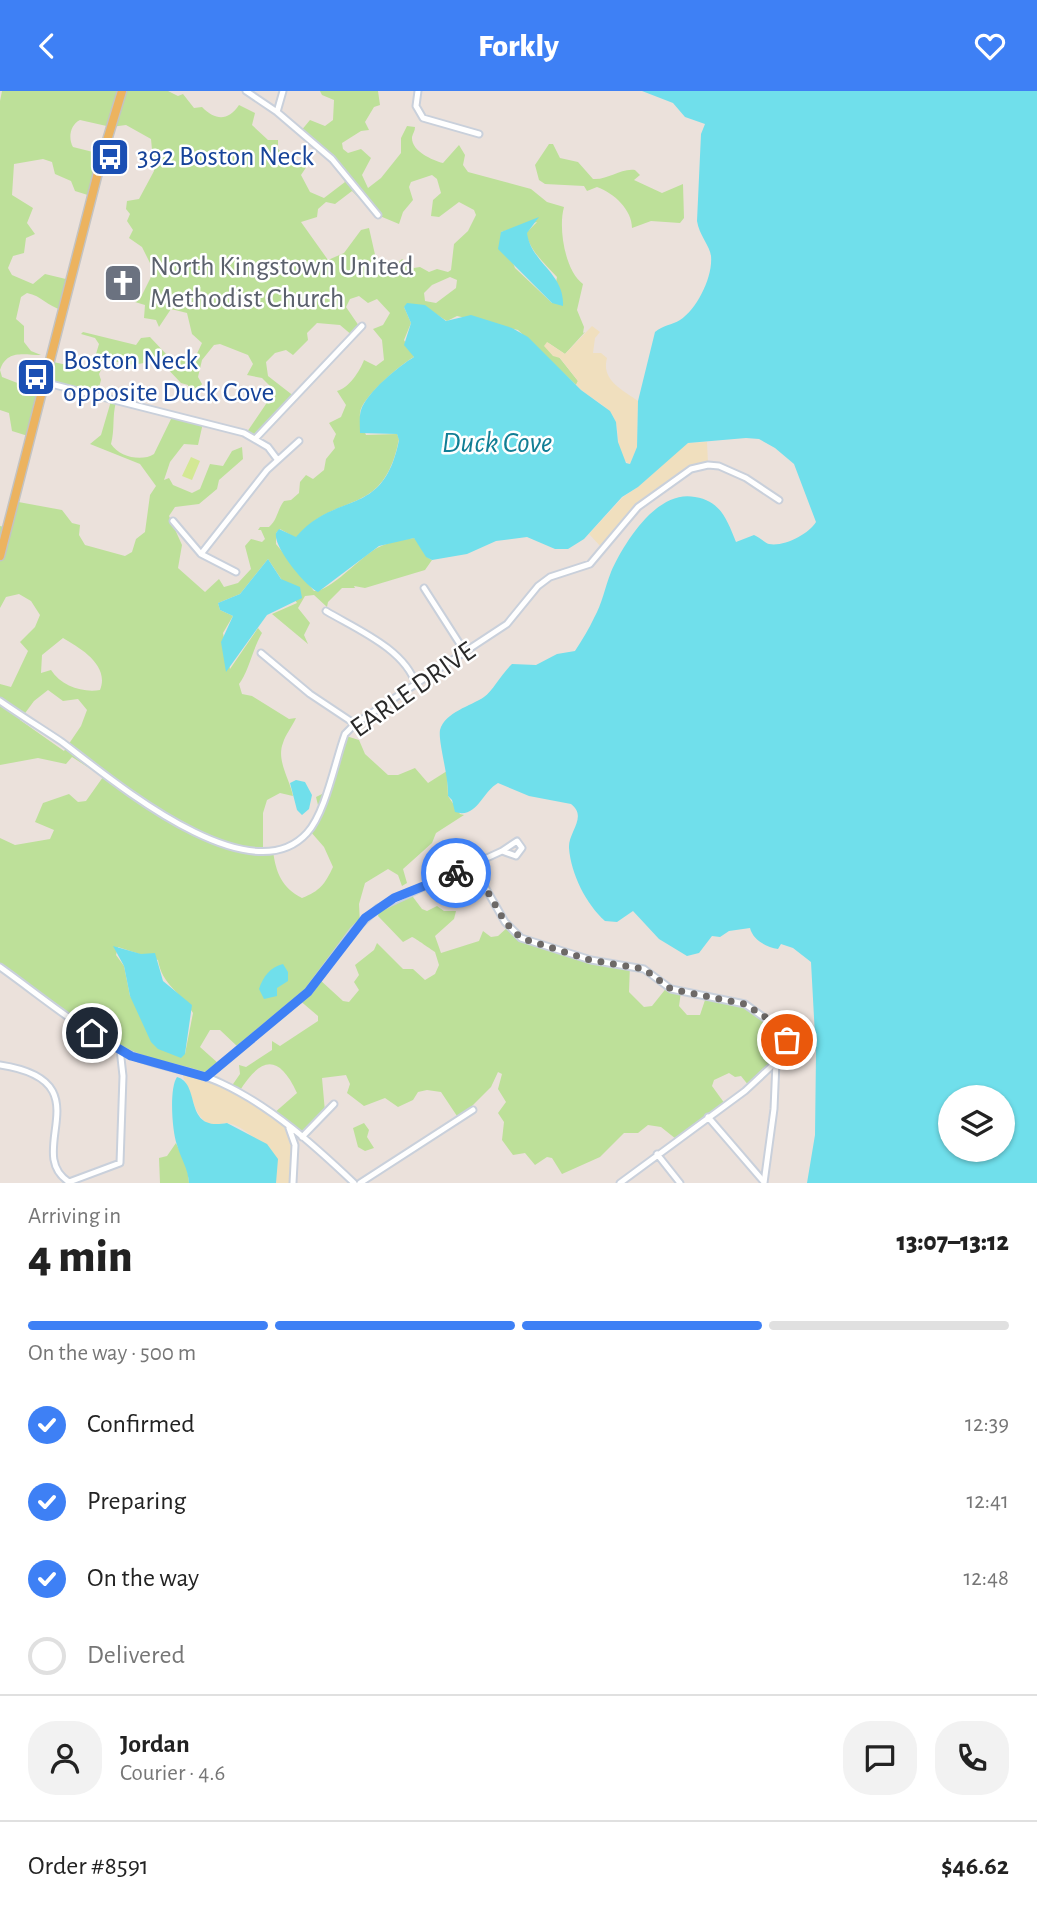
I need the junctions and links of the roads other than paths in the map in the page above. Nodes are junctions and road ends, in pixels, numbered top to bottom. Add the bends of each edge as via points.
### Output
1 (122, 91) edge
2 (246, 91) edge
3 (283, 91) edge
4 (418, 91) edge
5 (277, 112) junction
6 (479, 134) dead end
7 (378, 215) dead end
8 (362, 327) dead end
9 (43, 382) junction
10 (256, 437) junction
11 (299, 440) dead end
12 (277, 459) junction
13 (779, 500) dead end
14 (173, 521) dead end
15 (201, 554) junction
16 (0, 556) edge
17 (236, 572) dead end
18 (424, 588) dead end
19 (326, 611) dead end
20 (465, 652) junction
21 (261, 653) dead end
22 (416, 685) junction
23 (0, 701) edge
24 (355, 724) junction
25 (502, 851) dead end
26 (473, 866) junction
27 (0, 968) edge
28 (120, 1049) junction
29 (776, 1062) junction
30 (0, 1065) edge
31 (206, 1077) junction
32 (334, 1104) dead end
33 (473, 1110) dead end
34 (708, 1117) junction
35 (289, 1128) junction
36 (302, 1137) junction
37 (657, 1154) junction
38 (764, 1182) edge
39 (292, 1183) edge
40 (354, 1183) edge
41 (360, 1183) edge
42 (620, 1183) edge
43 (680, 1183) edge

1 - 9 main road
2 - 5 street
3 - 5 street
4 - 6 street via 416,106 423,118
5 - 7 street via 332,159
8 - 10 street
9 - 10 street
9 - 16 main road
10 - 12 street
11 - 12 street
12 - 15 street
13 - 20 street, EARLE DRIVE via 719,466 691,469 638,507 590,564 550,577 507,624
14 - 15 street
15 - 17 street
18 - 20 street
19 - 22 street via 401,660 412,671
20 - 22 street, EARLE DRIVE
21 - 24 street
22 - 24 street, EARLE DRIVE
23 - 24 street, EARLE DRIVE via 148,806 192,831 259,853 289,847 309,832 345,734
25 - 26 street
26 - 29 street via 511,931 521,938 590,960 644,969 671,989 745,1004 783,1031 785,1051
26 - 31 street via 394,898 365,918 308,992
27 - 28 street
28 - 30 street via 120,1163 69,1182 54,1161 54,1090 36,1073
28 - 31 street
29 - 34 street
29 - 38 street
31 - 35 street via 249,1099
32 - 36 street
33 - 41 street
34 - 37 street
34 - 38 street
35 - 36 street
35 - 39 street via 295,1145
36 - 40 street
37 - 42 street
37 - 43 street

